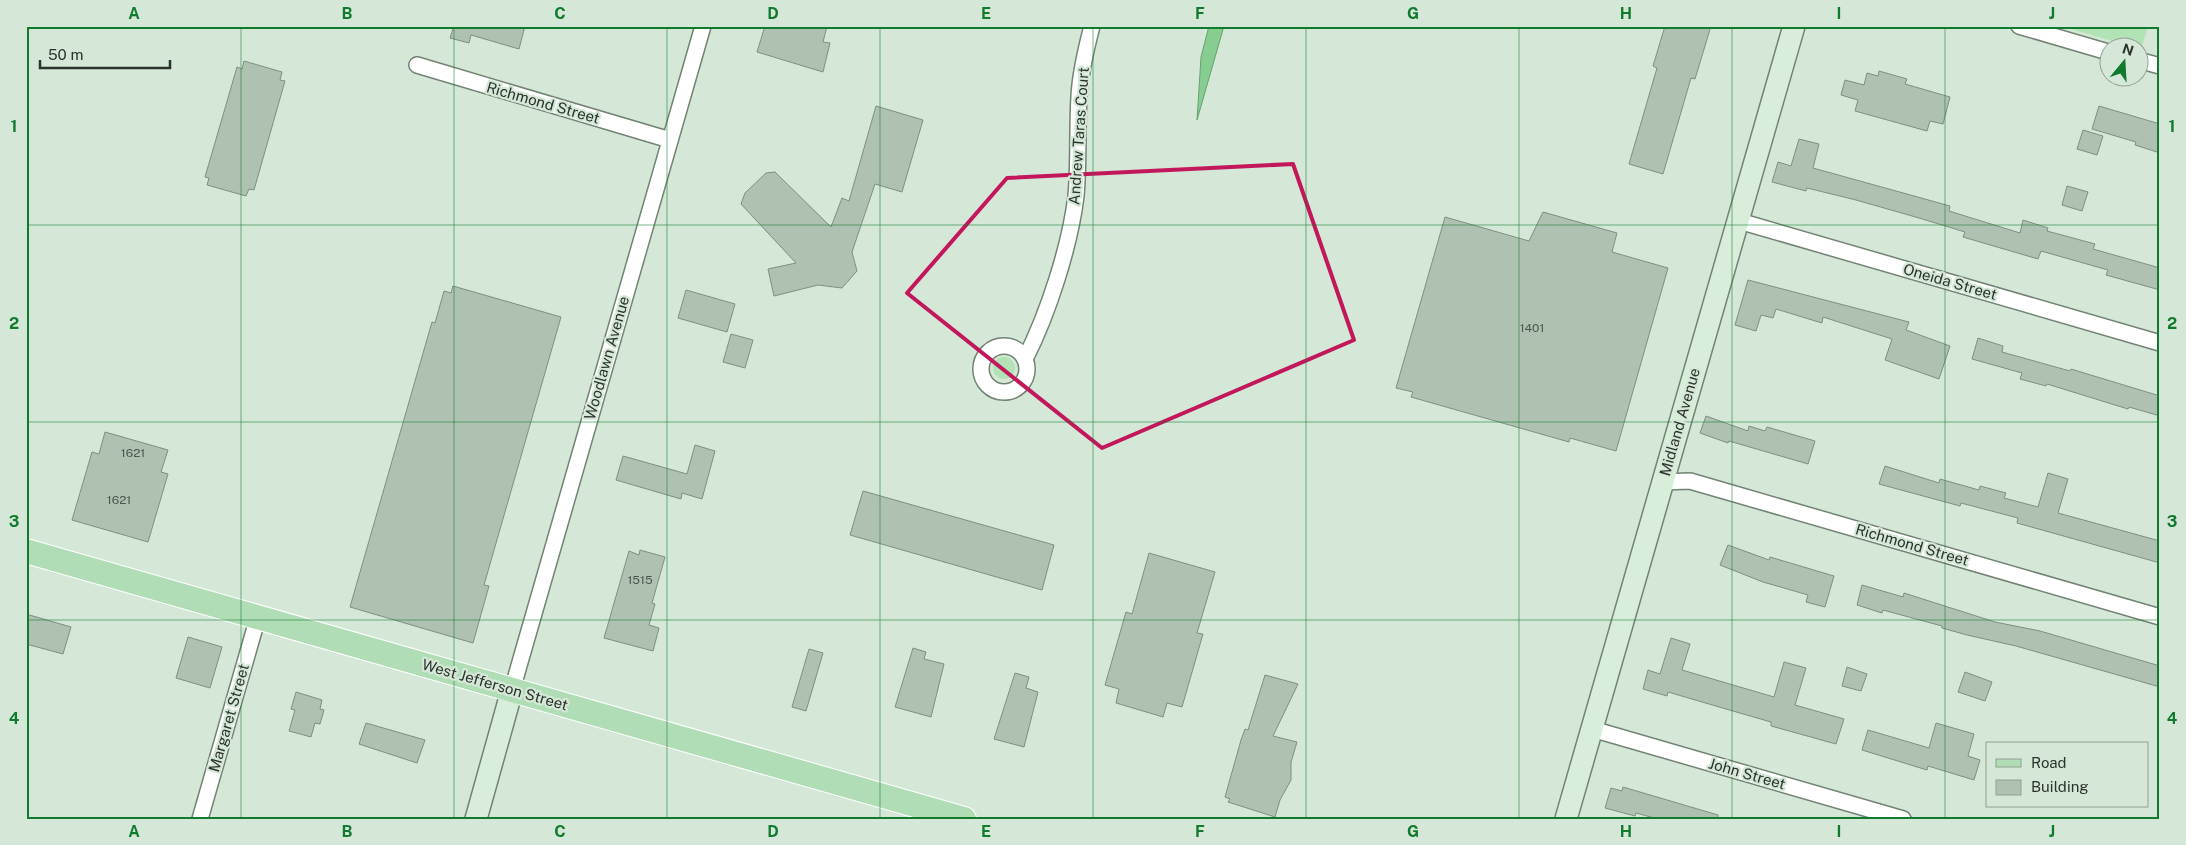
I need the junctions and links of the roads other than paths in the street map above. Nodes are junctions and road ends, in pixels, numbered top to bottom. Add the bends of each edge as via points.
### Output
1 (703, 26) edge
2 (1092, 26) edge
3 (1794, 26) edge
4 (2019, 26) edge
5 (2098, 49) edge
6 (417, 65) dead end
7 (670, 140) junction
8 (1739, 221) junction
9 (2160, 343) edge
10 (1025, 359) dead end
11 (1662, 482) junction
12 (26, 551) edge
13 (258, 617) junction
14 (2160, 617) edge
15 (512, 690) junction
16 (1592, 729) junction
17 (200, 819) edge
18 (476, 819) edge
19 (964, 819) edge
20 (1566, 819) edge
21 (1903, 819) edge

1 - 7 street, Woodlawn Avenue
2 - 10 street, Andrew Taras Court via 1079,95 1074,209 1062,260 1039,331
3 - 8 main road, Midland Avenue
4 - 5 street
6 - 7 street, Richmond Street
7 - 15 street, Woodlawn Avenue
8 - 9 street, Oneida Street
8 - 11 main road, Midland Avenue
11 - 14 street, Richmond Street via 1690,481
11 - 16 main road, Midland Avenue
12 - 13 main road, West Jefferson Street
13 - 15 main road, West Jefferson Street
13 - 17 street, Margaret Street
15 - 18 main road
15 - 19 main road, West Jefferson Street
16 - 20 main road, Midland Avenue
16 - 21 street, John Street

